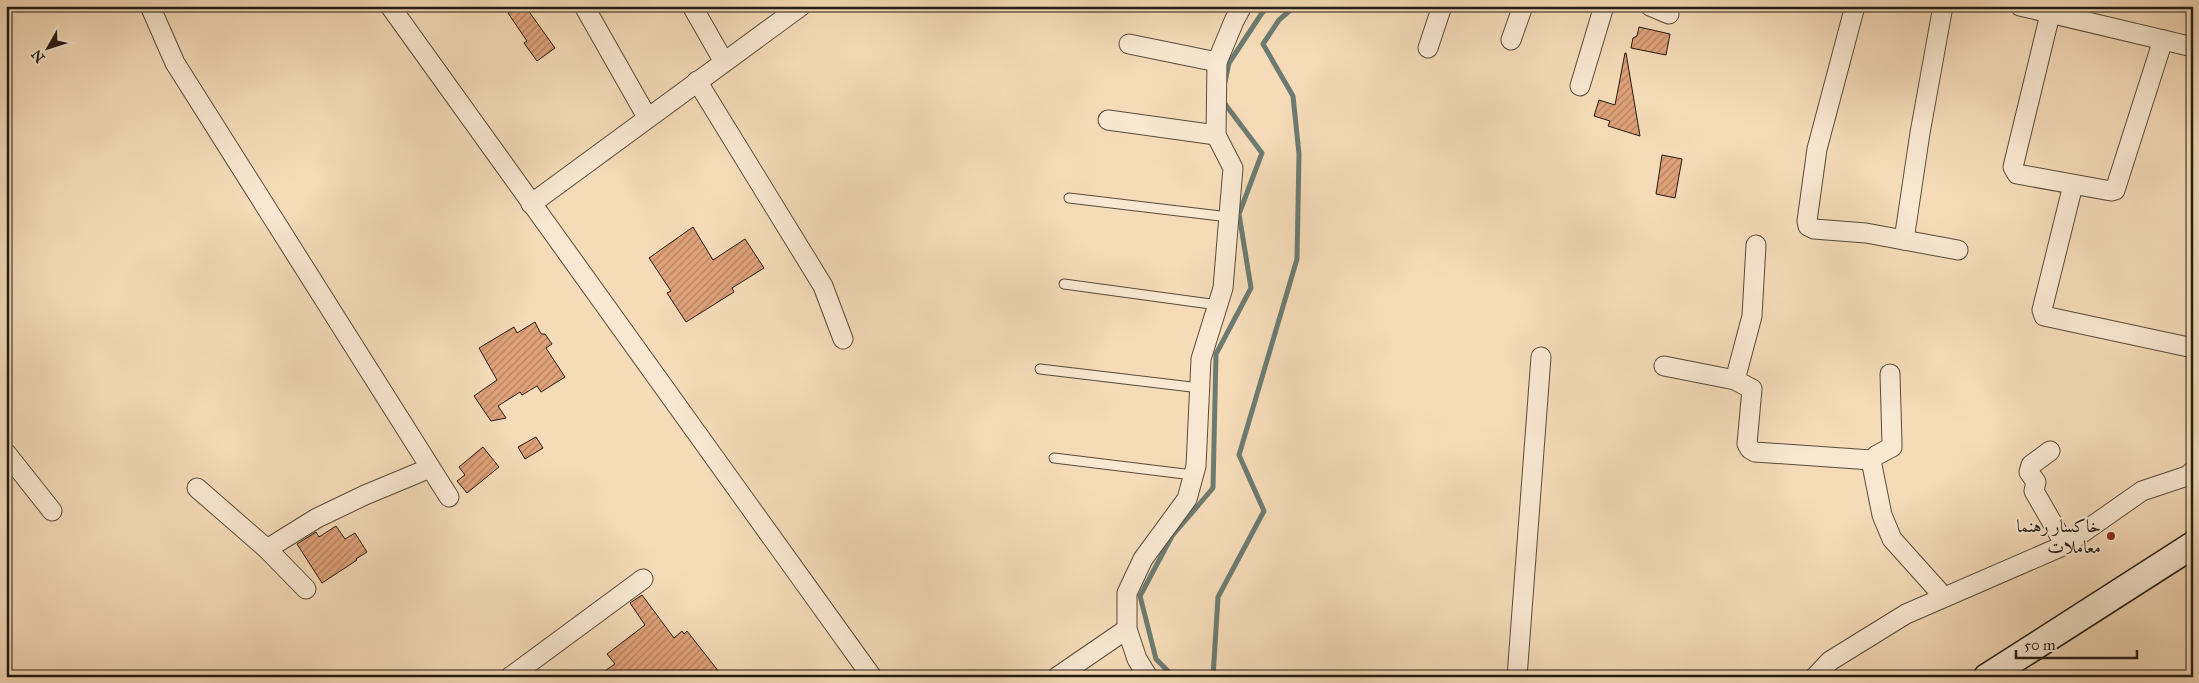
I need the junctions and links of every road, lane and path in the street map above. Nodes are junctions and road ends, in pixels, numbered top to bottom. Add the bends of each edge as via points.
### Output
1 (150, 6) edge
2 (390, 6) edge
3 (584, 6) edge
4 (692, 6) edge
5 (801, 6) edge
6 (1242, 6) edge
7 (1442, 6) edge
8 (1523, 6) edge
9 (1604, 6) edge
10 (1650, 6) edge
11 (1855, 6) edge
12 (1943, 6) edge
13 (2020, 6) edge
14 (2052, 9) edge
15 (1669, 14) dead end
16 (1511, 40) dead end
17 (2163, 40) junction
18 (1128, 44) dead end
19 (2193, 47) edge
20 (1428, 48) dead end
21 (724, 62) junction
22 (1217, 62) junction
23 (697, 81) junction
24 (1580, 86) dead end
25 (647, 117) junction
26 (1108, 120) dead end
27 (1216, 135) junction
28 (2073, 184) junction
29 (1069, 198) dead end
30 (531, 204) junction
31 (1229, 216) junction
32 (1904, 240) junction
33 (1756, 245) dead end
34 (1958, 250) dead end
35 (1064, 284) dead end
36 (1218, 305) junction
37 (843, 339) dead end
38 (2193, 348) edge
39 (1541, 357) dead end
40 (1664, 366) dead end
41 (1040, 369) dead end
42 (1890, 374) dead end
43 (1735, 380) junction
44 (1200, 388) junction
45 (2050, 451) dead end
46 (6, 454) edge
47 (1054, 458) dead end
48 (1871, 460) junction
49 (430, 468) junction
50 (2193, 471) edge
51 (1193, 475) junction
52 (198, 488) dead end
53 (448, 497) dead end
54 (52, 511) dead end
55 (2193, 544) edge
56 (2065, 545) junction
57 (267, 549) junction
58 (643, 579) dead end
59 (306, 589) dead end
60 (1944, 597) junction
61 (1127, 629) junction
62 (510, 677) edge
63 (872, 677) edge
64 (1058, 677) edge
65 (1148, 677) edge
66 (1517, 677) edge
67 (1815, 677) edge
68 (1987, 677) edge

1 - 49 street via 175,63
2 - 30 street
3 - 25 street
4 - 21 street
5 - 21 street
6 - 22 street
7 - 20 street
8 - 16 street
9 - 24 street
10 - 15 street
11 - 32 street via 1817,149 1806,221 1814,229
12 - 32 street
13 - 14 street
14 - 17 street
14 - 28 street via 2012,167 2017,174
17 - 19 street
17 - 28 street via 2115,190 2111,192
18 - 22 street
21 - 23 street
22 - 27 street
23 - 25 street
23 - 37 street via 822,286
25 - 30 street
26 - 27 street
27 - 31 street via 1233,168
28 - 38 street via 2042,310 2044,316
29 - 31 lane
30 - 63 street
31 - 36 street via 1224,288
32 - 34 street
33 - 43 street via 1752,316
35 - 36 lane
36 - 44 street via 1202,359
39 - 66 street
40 - 43 street
41 - 44 lane
42 - 48 street via 1892,447
43 - 48 street via 1753,392 1746,444 1755,452
44 - 51 street
45 - 56 street via 2031,465 2029,472 2036,482 2034,491
46 - 54 street
47 - 51 lane
48 - 60 street via 1882,515 1892,539
49 - 53 street
49 - 57 street via 318,518
50 - 56 street via 2142,491
51 - 61 street via 1187,499 1143,559 1127,593
52 - 57 street
55 - 68 street
56 - 60 street
57 - 59 street
58 - 62 street
60 - 67 street via 1906,614 1830,661
61 - 64 street
61 - 65 street via 1137,659

